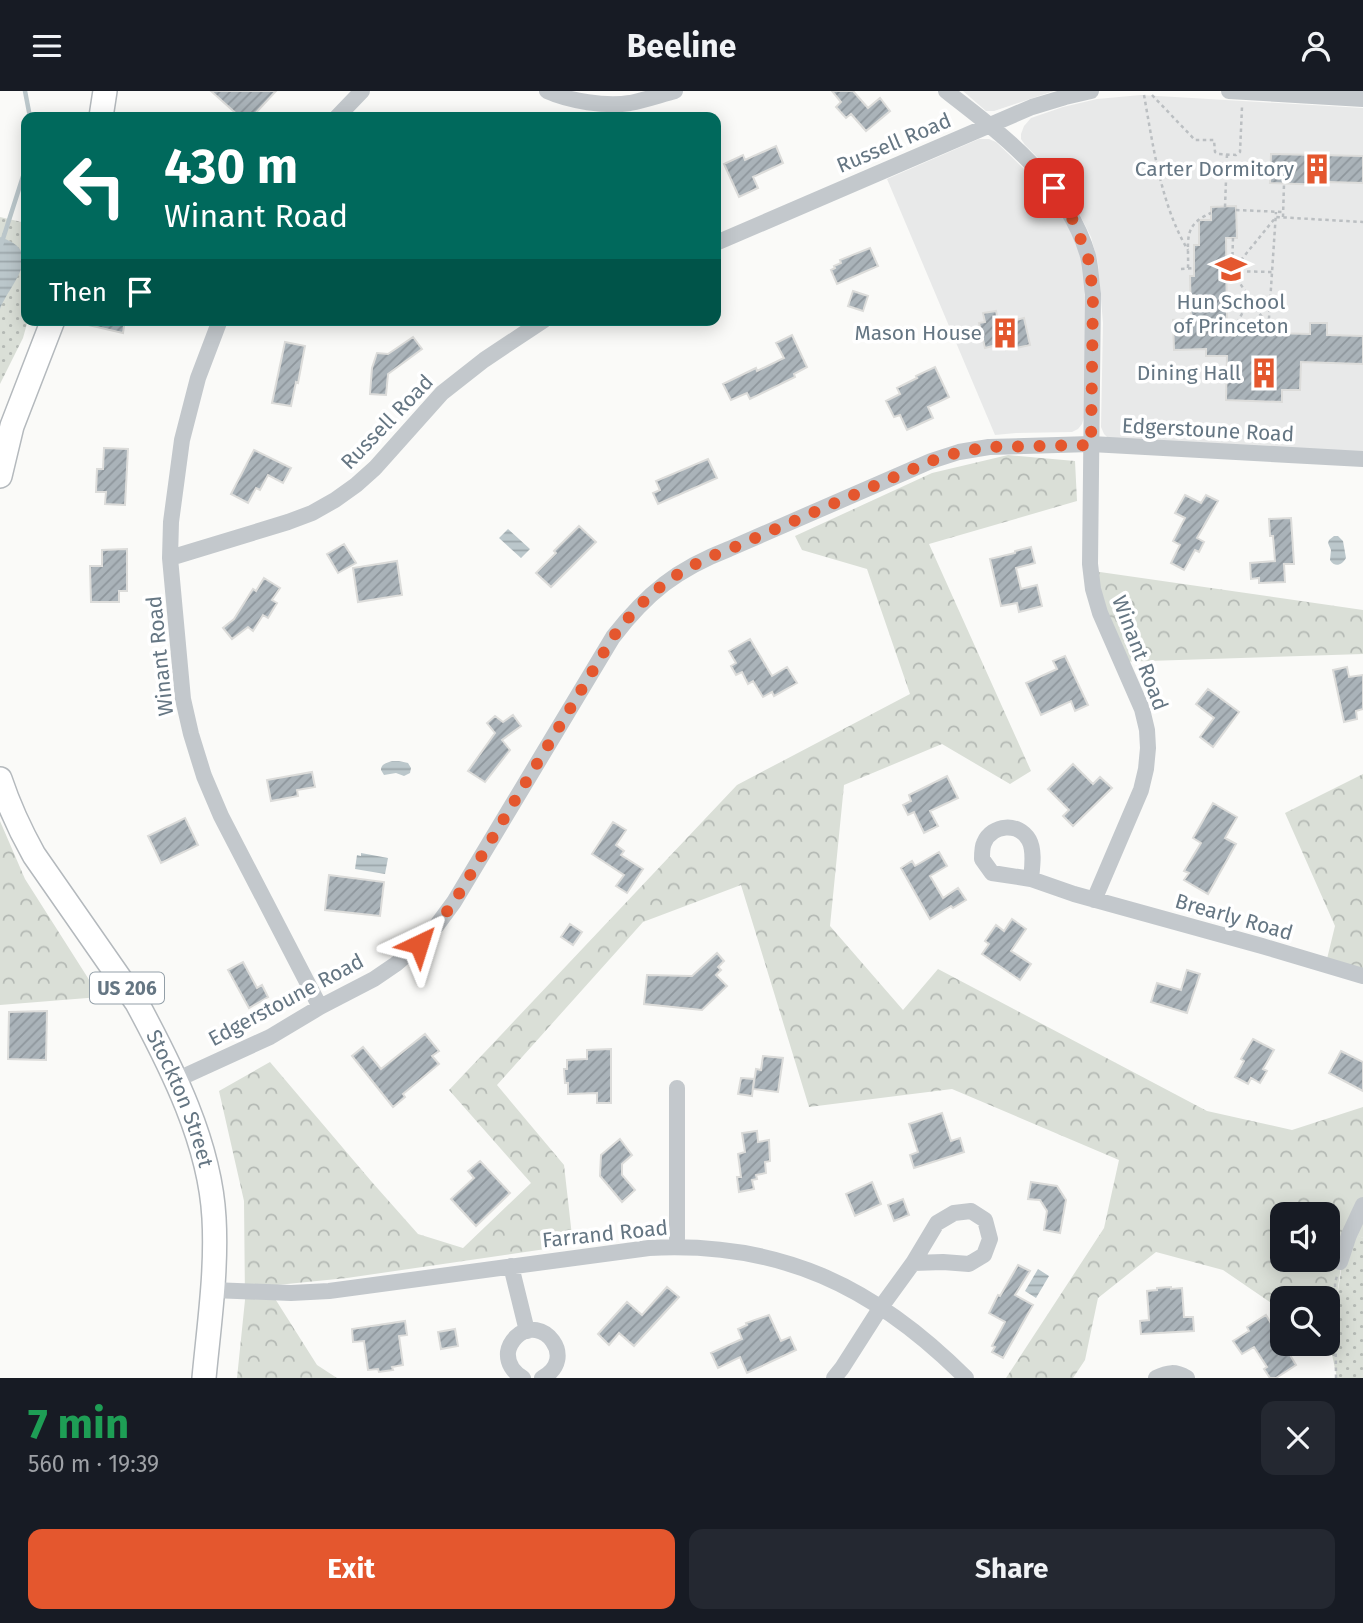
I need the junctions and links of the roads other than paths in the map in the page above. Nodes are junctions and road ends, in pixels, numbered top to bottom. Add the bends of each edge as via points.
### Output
1 (105, 91) edge
2 (362, 91) edge
3 (547, 91) edge
4 (675, 91) edge
5 (946, 91) edge
6 (1091, 91) edge
7 (1229, 91) edge
8 (1315, 93) edge
9 (1363, 99) edge
10 (101, 112) edge
11 (342, 112) edge
12 (989, 126) junction
13 (721, 241) edge
14 (51, 326) edge
15 (218, 326) edge
16 (535, 326) edge
17 (1091, 445) junction
18 (1363, 459) edge
19 (0, 476) edge
20 (170, 558) junction
21 (0, 779) edge
22 (1031, 879) dead end
23 (1094, 900) junction
24 (1363, 976) edge
25 (320, 1007) junction
26 (176, 1080) junction
27 (677, 1088) dead end
28 (1363, 1205) edge
29 (677, 1247) junction
30 (1340, 1259) edge
31 (913, 1263) junction
32 (511, 1266) junction
33 (212, 1290) junction
34 (881, 1307) junction
35 (527, 1331) junction
36 (204, 1378) edge
37 (523, 1378) edge
38 (542, 1378) edge
39 (834, 1378) edge
40 (966, 1378) edge
41 (1156, 1378) edge
42 (1187, 1378) edge

1 - 10 highway
2 - 11 street
3 - 4 street via 584,101 620,103
5 - 12 street, Winant Road
6 - 12 street, Russell Road via 1032,107
7 - 8 street
8 - 9 street
12 - 13 street, Russell Road
12 - 17 street, Winant Road via 1054,188 1088,257 1093,293
14 - 19 highway via 12,426
15 - 20 street, Winant Road via 182,440
16 - 20 street, Russell Road via 442,393 375,468 335,500 312,513
17 - 18 street, Edgerstoune Road
17 - 23 street, Winant Road via 1093,589 1142,709 1148,748 1142,790
17 - 25 street, Edgerstoune Road via 959,452 677,573 637,607 613,637 437,925 396,964
20 - 25 street, Winant Road via 183,699 204,776 220,816
21 - 26 highway, Stockton Street / US 206 via 34,855 137,1003
22 - 23 street, Brearly Road
23 - 24 street, Brearly Road
25 - 26 street, Edgerstoune Road via 270,1037
26 - 33 highway, Stockton Street / US 206 via 210,1185 215,1252
27 - 29 street
28 - 30 street
29 - 32 street, Farrand Road
29 - 34 street, Farrand Road via 722,1249 774,1259 839,1283
31 - 31 street via 969,1264 977,1260 990,1239 985,1220 971,1211 954,1213 937,1223
31 - 34 street
32 - 33 street, Farrand Road via 328,1291
32 - 35 street
33 - 36 highway, Stockton Street / US 206
34 - 39 street
34 - 40 street, Farrand Road
35 - 37 street via 514,1339 508,1354 512,1369
35 - 38 street via 544,1332 558,1352 557,1361
41 - 42 street via 1177,1373

